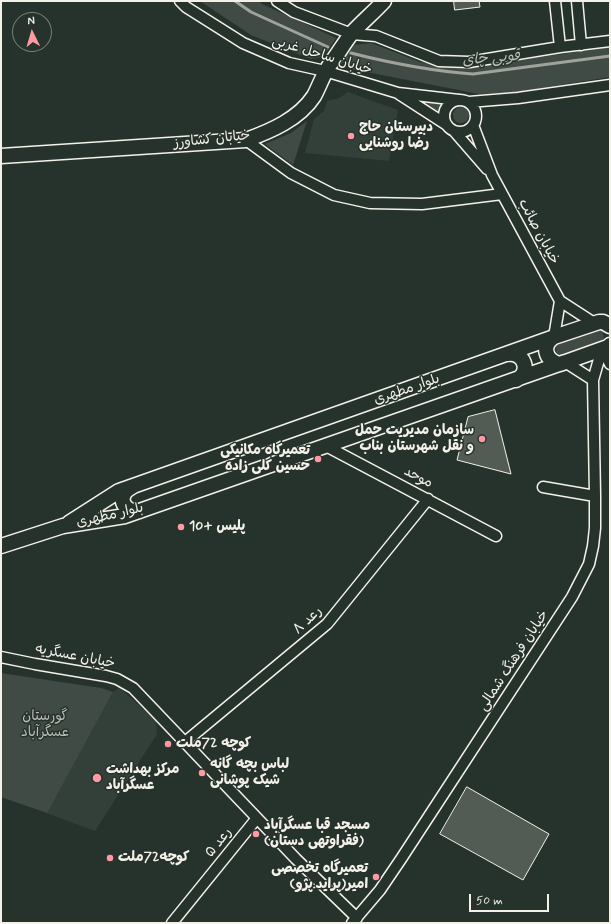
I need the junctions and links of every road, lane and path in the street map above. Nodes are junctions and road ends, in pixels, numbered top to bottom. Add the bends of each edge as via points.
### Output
1 (180, 1) edge
2 (277, 1) edge
3 (384, 1) edge
4 (555, 1) edge
5 (577, 1) edge
6 (352, 34) junction
7 (610, 41) edge
8 (582, 45) junction
9 (560, 47) junction
10 (325, 71) junction
11 (610, 85) edge
12 (398, 93) junction
13 (459, 100) junction
14 (469, 102) junction
15 (473, 125) junction
16 (451, 128) junction
17 (246, 140) junction
18 (1, 156) edge
19 (492, 176) junction
20 (502, 194) junction
21 (560, 301) junction
22 (610, 317) edge
23 (594, 323) junction
24 (610, 326) edge
25 (554, 338) junction
26 (607, 347) edge
27 (507, 354) junction
28 (565, 362) junction
29 (610, 364) edge
30 (516, 380) junction
31 (593, 380) junction
32 (326, 446) junction
33 (132, 487) junction
34 (542, 487) dead end
35 (595, 496) junction
36 (428, 499) junction
37 (140, 511) junction
38 (63, 526) junction
39 (496, 536) dead end
40 (1, 546) edge
41 (1, 656) edge
42 (185, 742) junction
43 (258, 818) junction
44 (354, 921) edge
45 (172, 923) edge

1 - 10 street, خیابان ساحل غربی via 242,43 289,63
2 - 6 street via 294,12
3 - 6 main road, خیابان کشاورز
4 - 9 street
5 - 8 street
6 - 9 street via 376,36 438,61 469,62
6 - 10 main road, خیابان کشاورز
7 - 8 street
8 - 9 street
10 - 12 street, خیابان ساحل غربی
10 - 17 main road, خیابان کشاورز via 314,96 306,106 271,130
11 - 14 street
12 - 13 street, خیابان ساحل غربی
12 - 16 street, خیابان ساحل غربی
13 - 14 street
13 - 16 street via 450,103 445,111 445,121
14 - 15 street via 476,110 476,121
15 - 16 street via 466,131 458,132
15 - 19 street, خیابان صائب
16 - 19 street, خیابان صائب
17 - 18 main road, خیابان کشاورز
17 - 20 street via 291,173 334,195 370,203 422,204
19 - 20 street, خیابان صائب
20 - 21 street, خیابان صائب
21 - 23 street, خیابان صائب
21 - 25 street
22 - 23 main road
23 - 24 main road via 603,322
23 - 25 main road, بلوار مطهری
25 - 27 main road, بلوار مطهری
25 - 28 main road via 550,340 546,353 555,363
26 - 28 main road, بلوار مطهری
26 - 29 street
26 - 31 street, خیابان فرهنگ شمالی
27 - 30 main road via 516,354 523,360 523,374
27 - 33 main road, بلوار مطهری
28 - 30 main road, بلوار مطهری
28 - 31 street
30 - 32 main road, بلوار مطهری
31 - 35 street, خیابان فرهنگ شمالی
32 - 36 street, موحد
32 - 37 main road, بلوار مطهری
33 - 37 main road via 125,491 124,505 131,511
33 - 38 main road, بلوار مطهری via 118,492
34 - 35 street
35 - 44 street, خیابان فرهنگ شمالی via 593,546 589,564 572,597 401,859
36 - 39 street, موحد
36 - 42 street, رعد ۸ via 327,624
37 - 38 main road, بلوار مطهری via 126,516
38 - 40 main road
41 - 42 street, خیابان عسگریه via 117,679 134,688
42 - 43 street, خیابان عسگریه
43 - 44 street, خیابان عسگریه
43 - 45 street, رعد ۵

